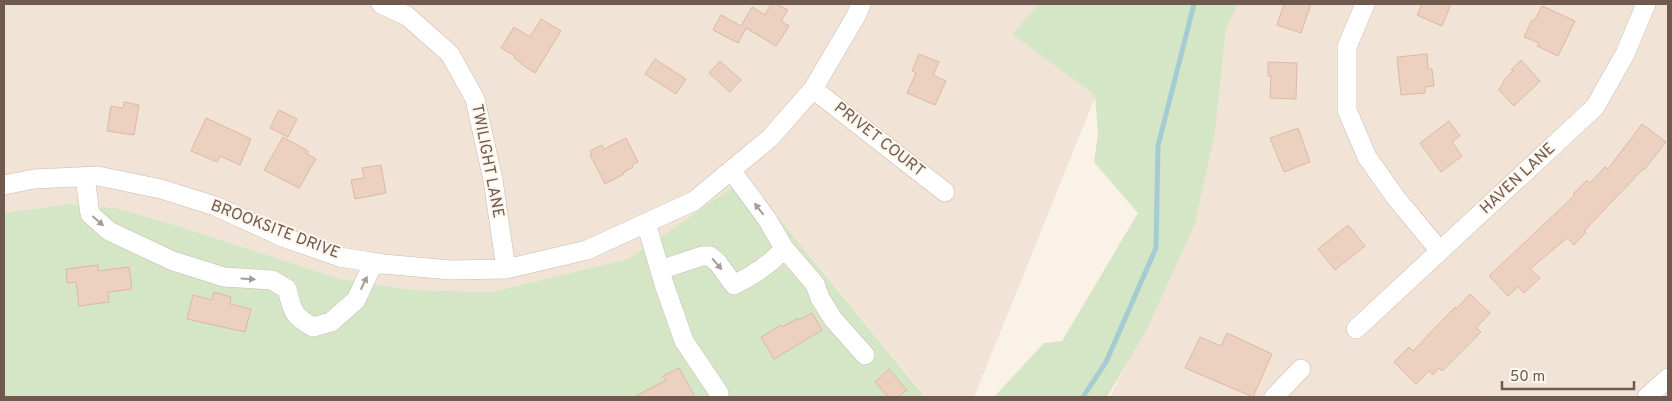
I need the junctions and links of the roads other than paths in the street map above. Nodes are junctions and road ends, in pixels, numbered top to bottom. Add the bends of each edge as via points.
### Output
1 (381, 4) edge
2 (862, 4) edge
3 (1365, 4) edge
4 (1646, 4) edge
5 (813, 89) junction
6 (731, 170) junction
7 (84, 177) junction
8 (4, 185) edge
9 (945, 192) dead end
10 (646, 223) junction
11 (784, 248) junction
12 (1440, 251) junction
13 (374, 262) junction
14 (506, 269) junction
15 (660, 270) junction
16 (1356, 329) dead end
17 (865, 355) dead end
18 (1301, 369) dead end
19 (1668, 378) edge
20 (719, 393) dead end
21 (1650, 396) edge
22 (1274, 397) edge

1 - 14 street, TWILIGHT LANE via 406,16 450,54 475,99 493,180
2 - 5 street, BROOKSITE DRIVE
3 - 12 street via 1347,48 1348,110 1367,157
4 - 12 street, HAVEN LANE via 1625,54 1595,107
5 - 6 street, BROOKSITE DRIVE via 770,138
5 - 9 street, PRIVET COURT
6 - 10 street, BROOKSITE DRIVE via 694,202
11 -> 6 street
7 - 8 street, BROOKSITE DRIVE via 34,179
7 - 13 street, BROOKSITE DRIVE via 98,176 161,189 215,206 285,238 331,254
7 -> 13 street via 90,214 109,231 173,260 224,278 272,280 287,289 297,318 313,328 331,322 356,300
10 - 14 street, BROOKSITE DRIVE via 587,250
10 - 15 street
15 -> 11 street via 710,256 734,285 769,263
11 - 17 street via 814,284 833,319
12 - 16 street, HAVEN LANE
13 - 14 street, BROOKSITE DRIVE via 451,270
15 - 20 street via 684,341
18 - 22 street
19 - 21 street

